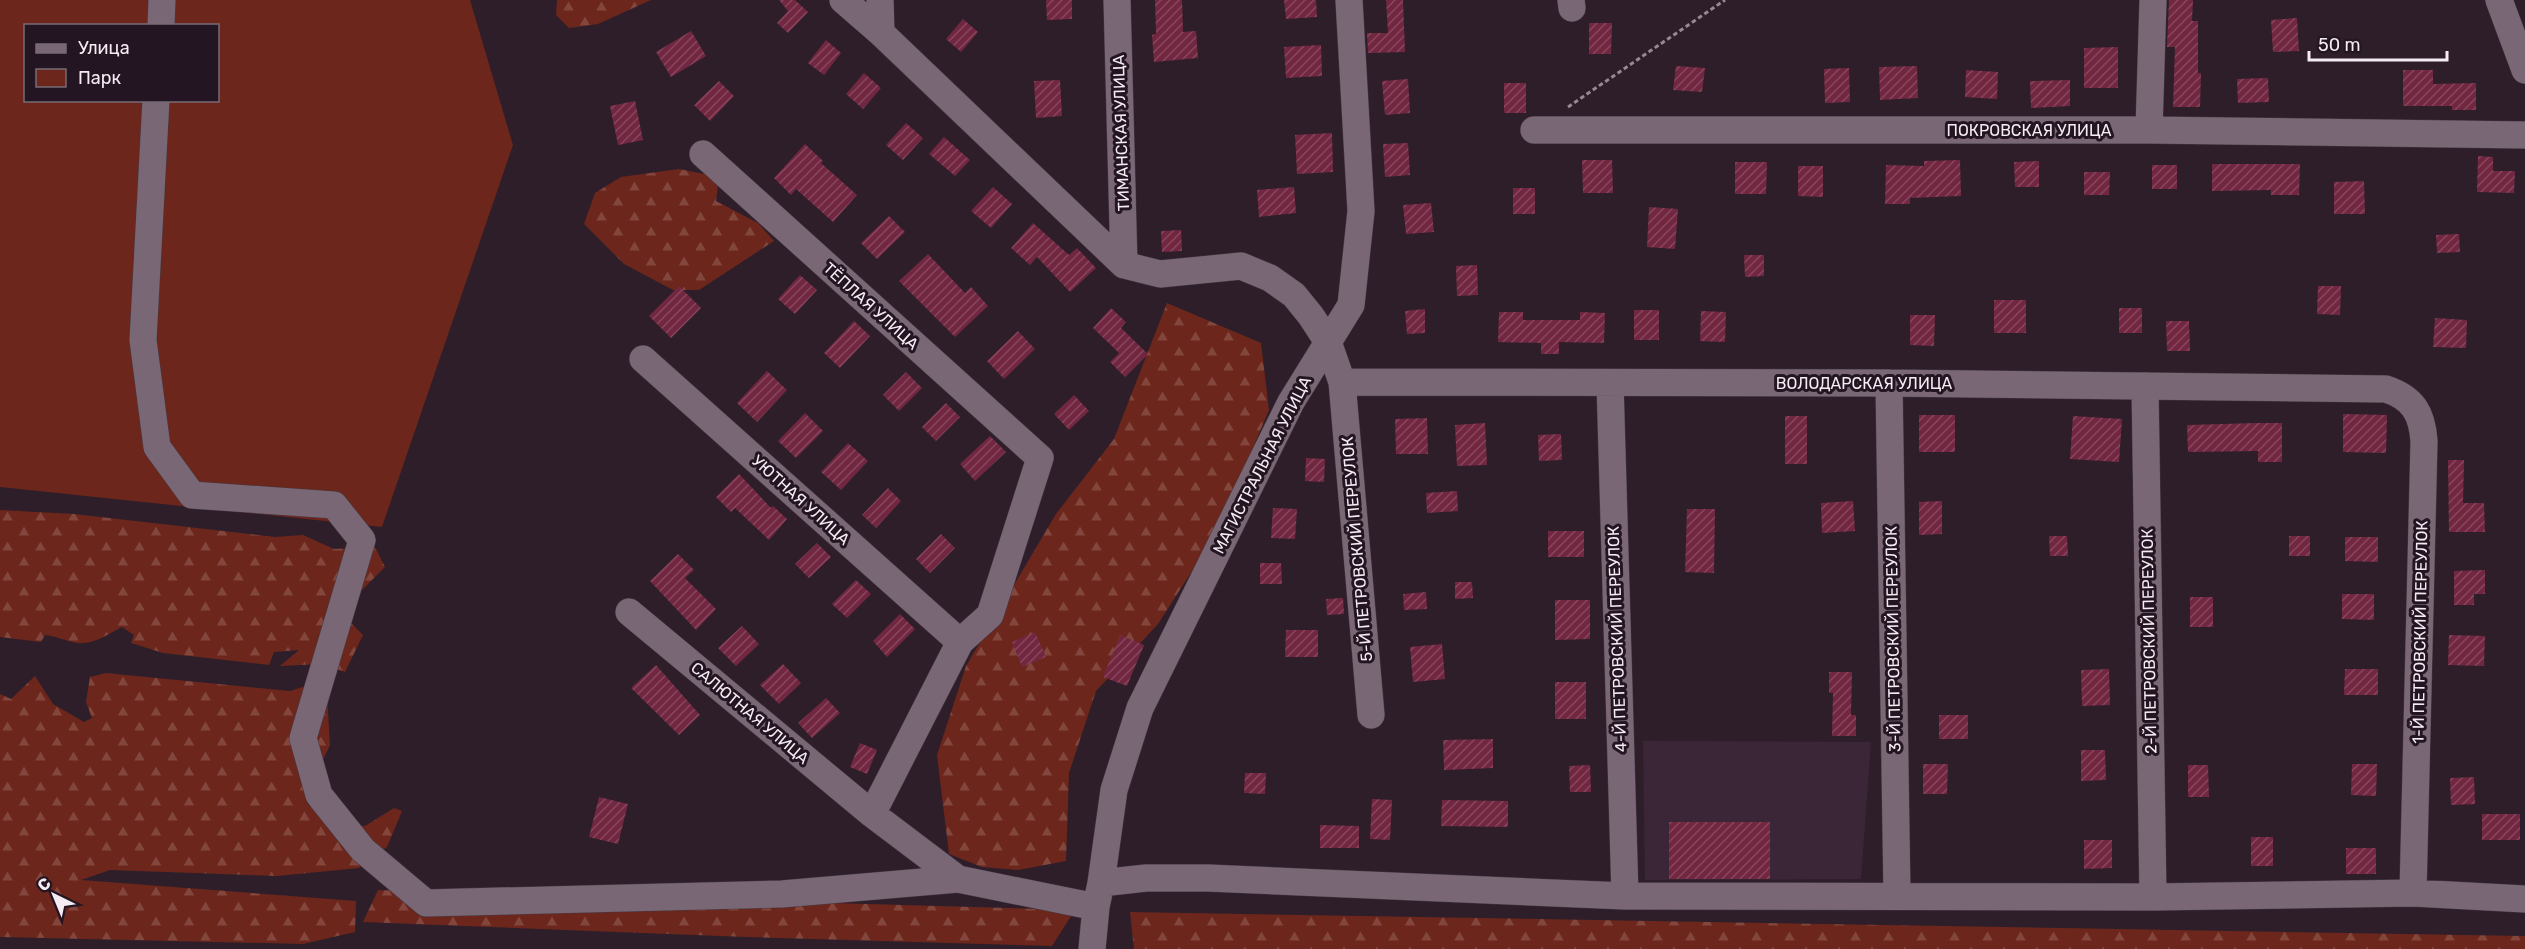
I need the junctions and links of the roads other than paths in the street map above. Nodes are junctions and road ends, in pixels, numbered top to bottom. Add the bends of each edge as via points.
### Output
1 (162, 0) edge
2 (843, 0) edge
3 (880, 0) edge
4 (1117, 0) edge
5 (1349, 0) edge
6 (2152, 0) edge
7 (2499, 0) edge
8 (160, 24) edge
9 (881, 33) junction
10 (2525, 70) edge
11 (156, 102) edge
12 (1534, 130) dead end
13 (2149, 130) junction
14 (2525, 135) edge
15 (702, 154) dead end
16 (1124, 265) junction
17 (1329, 342) junction
18 (643, 359) dead end
19 (1342, 382) junction
20 (1610, 383) junction
21 (1889, 383) junction
22 (2145, 386) junction
23 (2386, 389) joint
24 (629, 612) dead end
25 (960, 642) junction
26 (1371, 715) dead end
27 (872, 814) junction
28 (958, 879) junction
29 (2413, 893) junction
30 (1099, 895) junction
31 (1897, 895) junction
32 (1625, 896) junction
33 (2153, 897) junction
34 (2525, 899) edge
35 (1092, 949) edge

1 - 8 street
2 - 9 street
3 - 9 street
4 - 16 street, ТИМАНСКАЯ УЛИЦА
5 - 17 street, МАГИСТРАЛЬНАЯ УЛИЦА via 1361,212 1351,305
6 - 13 street
7 - 10 street
9 - 16 street
11 - 28 street via 143,340 157,447 192,495 334,506 362,540 303,738 319,795 363,849 426,903 782,894
12 - 13 street, ПОКРОВСКАЯ УЛИЦА
13 - 14 street, ПОКРОВСКАЯ УЛИЦА
15 - 25 street, ТЁПЛАЯ УЛИЦА via 1040,458 990,615
16 - 17 street, 5-Й ПЕТРОВСКИЙ ПЕРЕУЛОК via 1160,274 1241,266 1270,278 1294,295
17 - 19 street, 5-Й ПЕТРОВСКИЙ ПЕРЕУЛОК
17 - 30 street, МАГИСТРАЛЬНАЯ УЛИЦА via 1291,402 1140,708 1114,790
18 - 25 street, УЮТНАЯ УЛИЦА
19 - 20 street, ВОЛОДАРСКАЯ УЛИЦА
19 - 26 street, 5-Й ПЕТРОВСКИЙ ПЕРЕУЛОК
20 - 21 street, ВОЛОДАРСКАЯ УЛИЦА
20 - 32 street, 4-Й ПЕТРОВСКИЙ ПЕРЕУЛОК
21 - 22 street, ВОЛОДАРСКАЯ УЛИЦА
21 - 31 street, 3-Й ПЕТРОВСКИЙ ПЕРЕУЛОК
22 - 23 street, ВОЛОДАРСКАЯ УЛИЦА
22 - 33 street, 2-Й ПЕТРОВСКИЙ ПЕРЕУЛОК
23 - 29 street, 1-Й ПЕТРОВСКИЙ ПЕРЕУЛОК via 2402,394 2414,406 2423,423 2424,441
24 - 27 street, САЛЮТНАЯ УЛИЦА
25 - 27 street
27 - 28 street, САЛЮТНАЯ УЛИЦА
28 - 30 street
29 - 33 street
29 - 34 street
30 - 32 street via 1146,878 1208,878
30 - 35 street, МАГИСТРАЛЬНАЯ УЛИЦА
31 - 32 street
31 - 33 street

